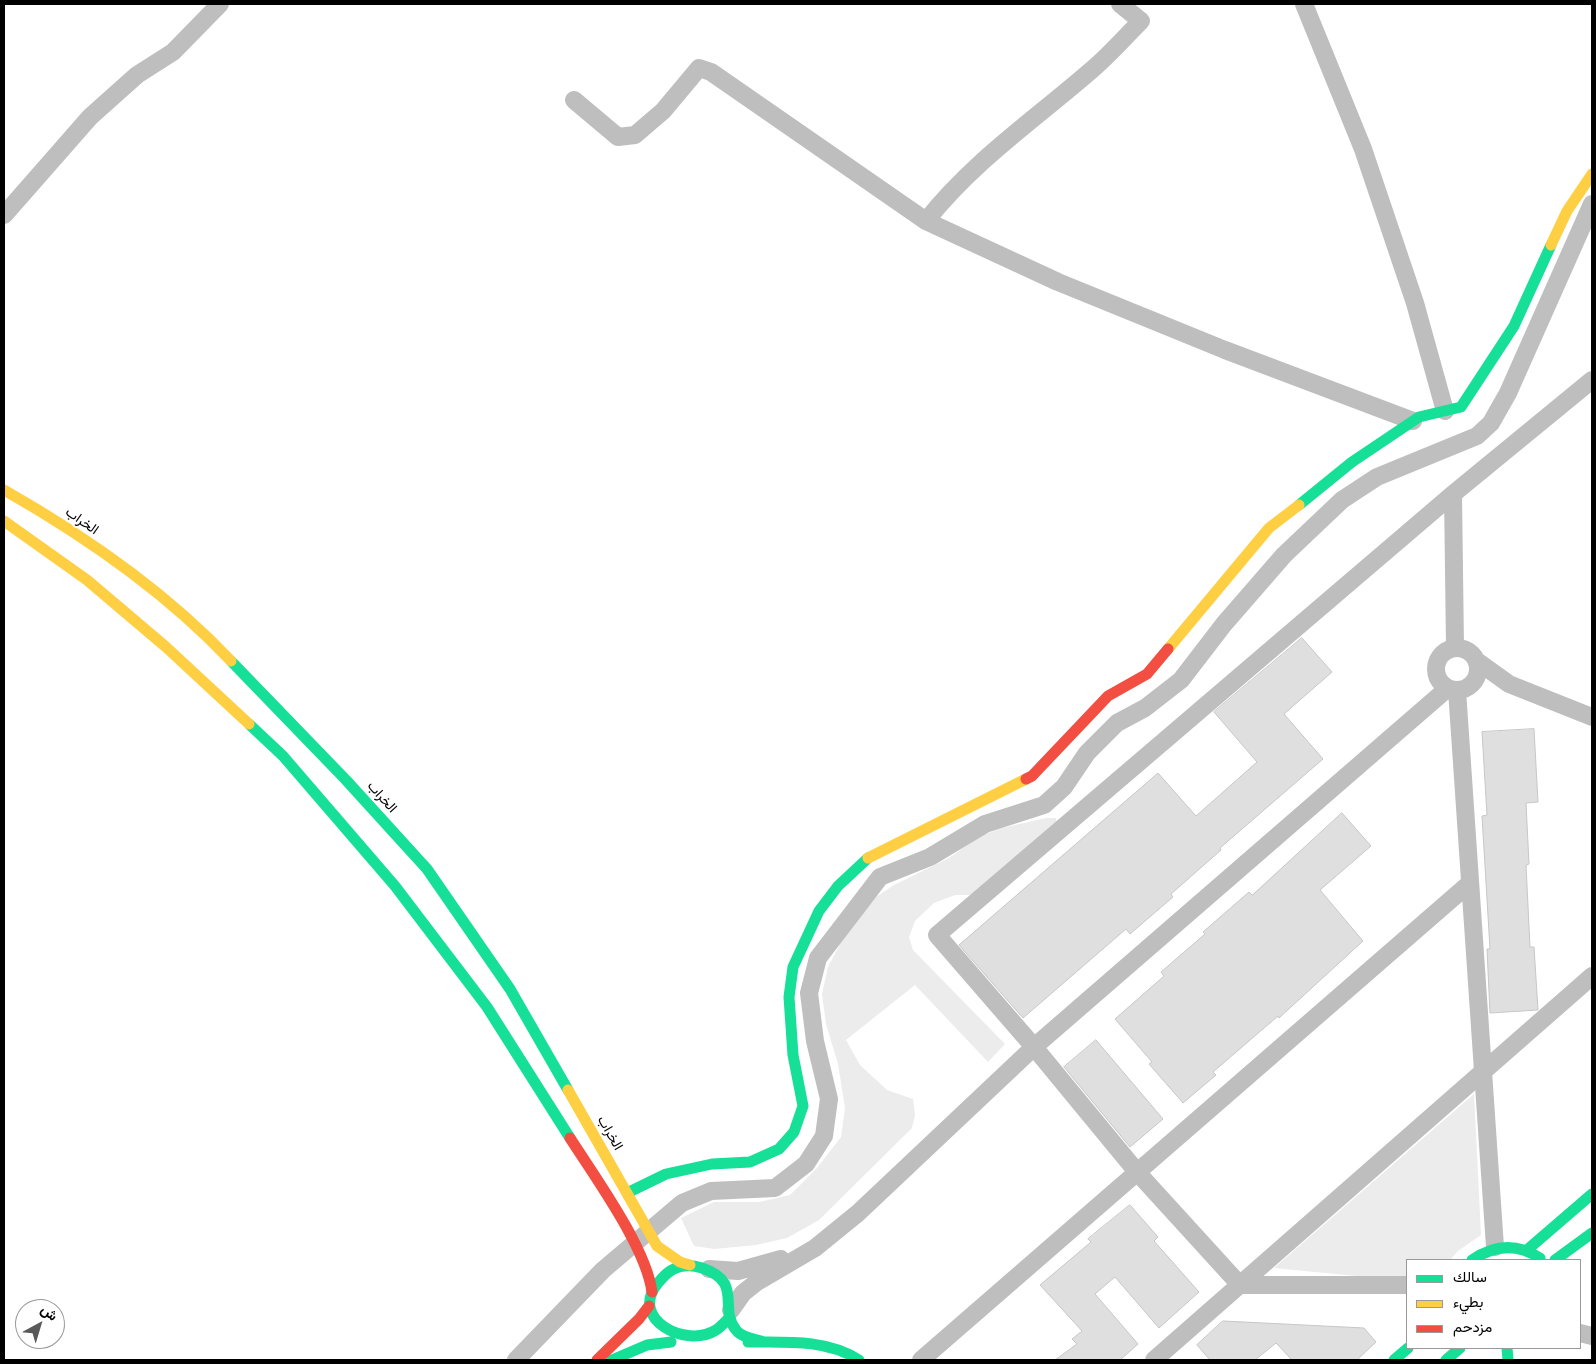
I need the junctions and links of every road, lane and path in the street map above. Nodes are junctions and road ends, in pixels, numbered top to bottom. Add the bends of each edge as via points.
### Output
1 (220, 4) edge
2 (1120, 4) edge
3 (1304, 4) edge
4 (574, 100) dead end
5 (1592, 174) edge
6 (4, 215) edge
7 (926, 221) junction
8 (1592, 380) edge
9 (1445, 411) junction
10 (1413, 421) junction
11 (4, 490) edge
12 (1452, 494) junction
13 (4, 521) edge
14 (1455, 647) junction
15 (1477, 661) junction
16 (1436, 673) junction
17 (1509, 684) junction
18 (1458, 688) junction
19 (1419, 712) junction
20 (1592, 717) edge
21 (1470, 883) junction
22 (1592, 976) edge
23 (1034, 1047) junction
24 (1483, 1071) junction
25 (1137, 1172) junction
26 (627, 1193) junction
27 (1592, 1194) edge
28 (1592, 1233) edge
29 (1495, 1247) junction
30 (814, 1248) junction
31 (1528, 1250) junction
32 (1473, 1259) edge
33 (1541, 1259) edge
34 (1556, 1259) edge
35 (697, 1267) junction
36 (1240, 1285) junction
37 (1406, 1285) edge
38 (652, 1292) junction
39 (649, 1306) junction
40 (730, 1313) junction
41 (671, 1342) junction
42 (721, 1342) junction
43 (764, 1342) junction
44 (1407, 1349) edge
45 (1459, 1349) edge
46 (597, 1360) edge
47 (612, 1360) edge
48 (859, 1360) edge
49 (921, 1360) edge
50 (1154, 1360) edge
51 (1394, 1360) edge
52 (1446, 1360) edge

1 - 6 street via 173,52 137,75 90,117
2 - 7 street via 1141,21 1095,67 990,152 946,195
3 - 9 street via 1366,158 1415,303
4 - 7 street via 618,137 635,135 663,111 699,68 711,72
5 - 9 main road via 1567,211 1514,326 1461,407
7 - 10 street via 1075,289
8 - 12 street
9 - 10 main road via 1419,416
10 - 26 main road via 1352,462 1269,528 1147,674 1108,696 1032,776 868,858 838,886 819,911 793,967 789,997 793,1055 803,1106 794,1132 779,1149 750,1162 712,1164 666,1174
11 - 26 main road, الخراب via 41,511 123,568 202,629 426,869 510,989
12 - 14 street
12 - 23 street via 937,935
13 - 38 main road via 87,580 166,647 283,756 395,886 487,1007 621,1219 650,1276
14 - 15 street via 1468,650
14 - 16 street via 1442,653
15 - 17 street
15 - 18 street via 1477,676
16 - 18 street via 1438,679
16 - 19 street
17 - 18 street
17 - 20 street
18 - 19 street
18 - 21 street
19 - 23 street
21 - 24 street
21 - 25 street
22 - 24 street
23 - 25 street
23 - 30 street via 858,1213
24 - 29 street
24 - 36 street
25 - 36 street
25 - 49 street
26 - 35 main road, الخراب via 657,1246 680,1262
27 - 31 main road
28 - 34 main road
29 - 31 main road
29 - 32 main road
30 - 35 street via 738,1271
30 - 40 street via 743,1293
31 - 33 main road
35 - 38 main road via 666,1273
35 - 40 main road via 722,1282 729,1295
36 - 37 street
36 - 50 street
38 - 39 main road
39 - 41 main road via 657,1330
39 - 46 main road via 640,1319
40 - 42 main road via 719,1336
40 - 43 main road via 737,1331
41 - 42 main road via 691,1348
41 - 47 main road via 648,1345
42 - 43 main road
43 - 48 main road via 806,1344 850,1353
44 - 51 main road
45 - 52 main road

